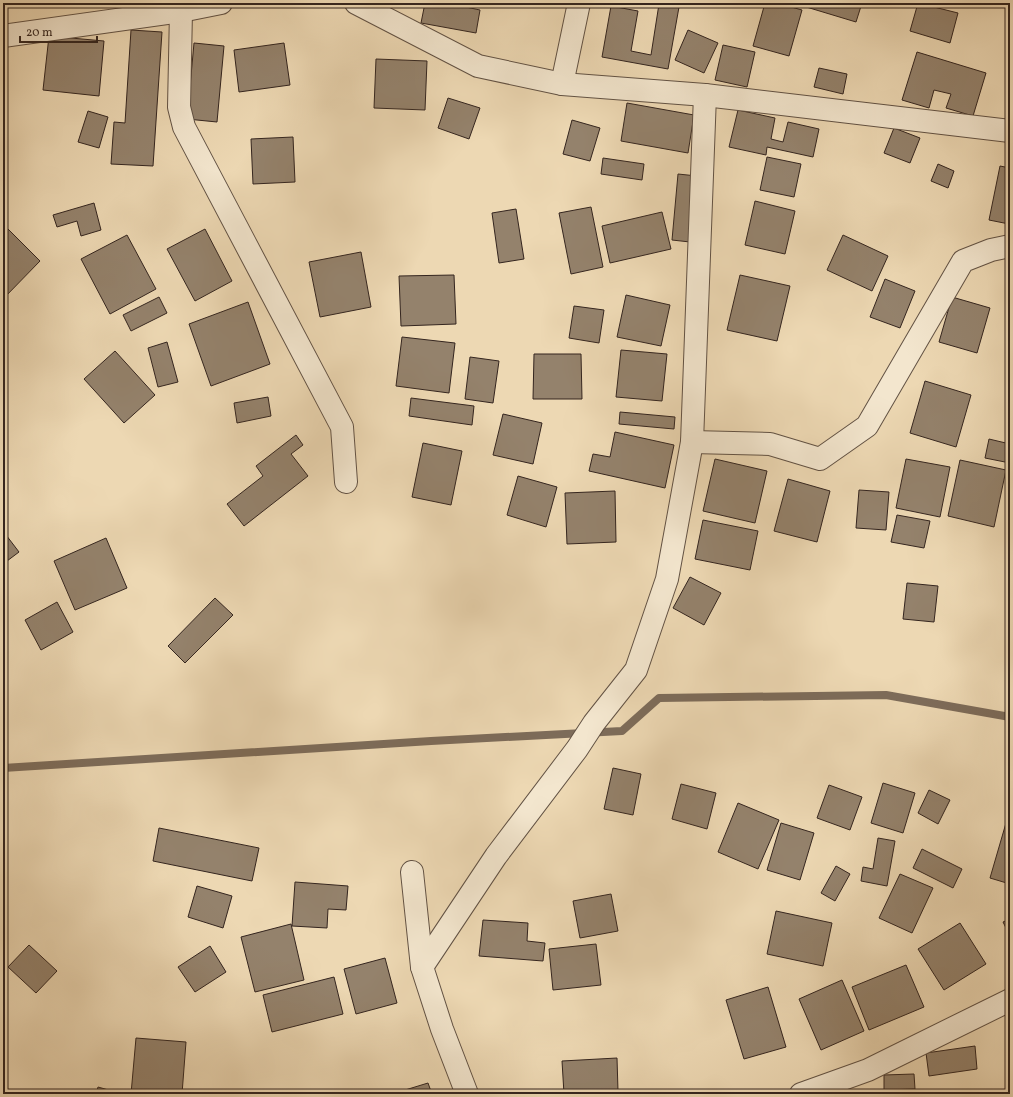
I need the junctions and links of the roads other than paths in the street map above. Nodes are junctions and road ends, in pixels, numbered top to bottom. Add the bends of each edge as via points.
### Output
1 (221, 3) edge
2 (356, 3) edge
3 (579, 3) edge
4 (181, 11) junction
5 (3, 36) edge
6 (562, 84) junction
7 (705, 95) junction
8 (1010, 131) edge
9 (1010, 246) edge
10 (692, 442) junction
11 (346, 482) dead end
12 (412, 872) dead end
13 (422, 967) junction
14 (1010, 1000) edge
15 (467, 1094) edge
16 (801, 1094) edge

1 - 4 street
2 - 6 street via 478,66
3 - 6 street
4 - 5 street
4 - 11 street via 179,107 184,127 342,427
6 - 7 street
7 - 8 street
7 - 10 street
9 - 10 street via 963,261 867,426 820,459 770,444
10 - 13 street via 667,579 636,670 496,856
12 - 13 street
13 - 15 street
14 - 16 street via 868,1070

